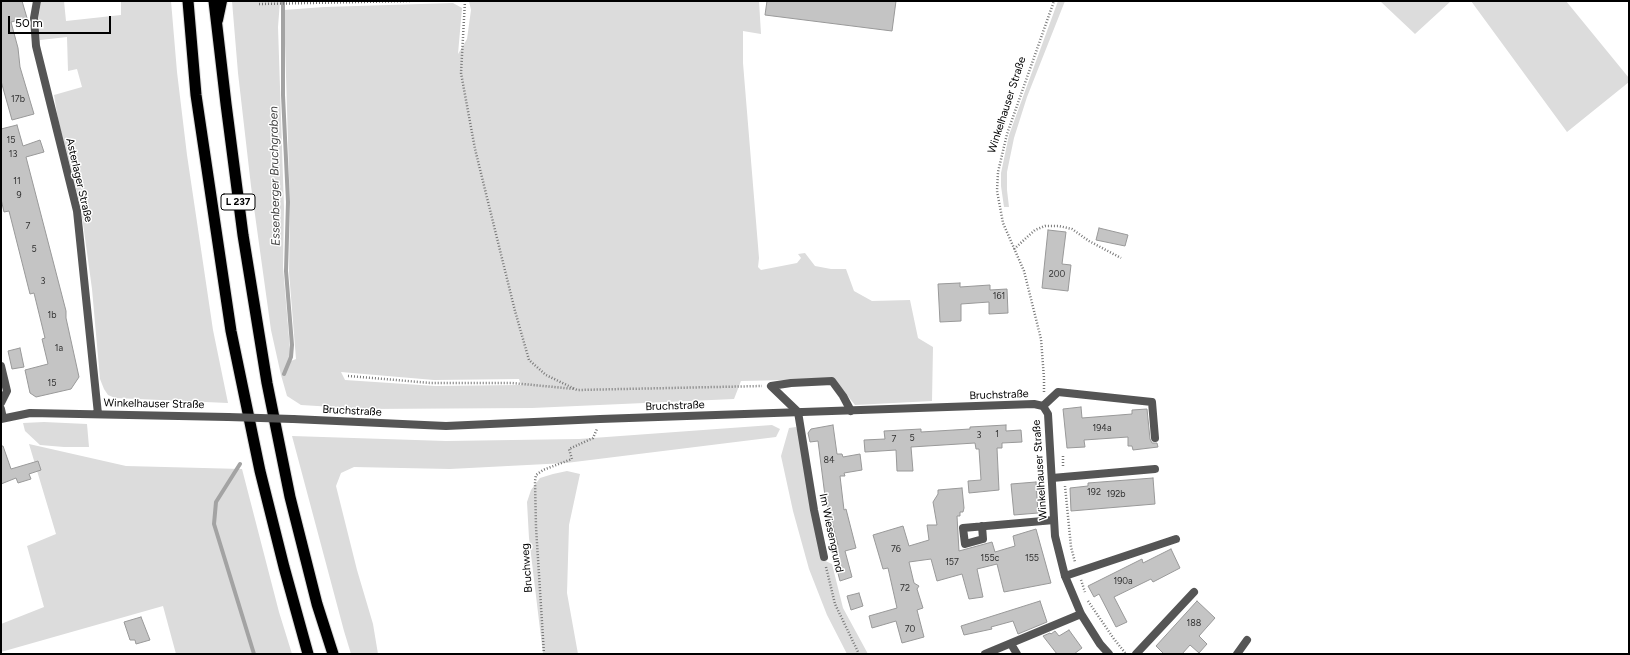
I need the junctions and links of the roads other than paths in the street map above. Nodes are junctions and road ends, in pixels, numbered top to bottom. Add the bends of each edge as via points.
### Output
1 (36, 1) edge
2 (188, 1) edge
3 (214, 1) edge
4 (221, 1) edge
5 (216, 20) junction
6 (1, 366) edge
7 (1, 403) edge
8 (1043, 406) junction
9 (1, 409) edge
10 (851, 411) junction
11 (798, 412) junction
12 (98, 414) junction
13 (2, 419) edge
14 (308, 420) joint
15 (1155, 438) dead end
16 (1155, 469) dead end
17 (1052, 478) junction
18 (1054, 520) junction
19 (982, 526) dead end
20 (1176, 539) dead end
21 (824, 557) road end
22 (1065, 576) junction
23 (1194, 592) dead end
24 (1081, 614) junction
25 (1247, 640) dead end
26 (1011, 644) junction
27 (308, 654) edge
28 (333, 654) edge
29 (985, 654) edge
30 (1018, 654) edge
31 (1109, 654) edge
32 (1136, 654) edge
33 (1238, 654) edge

1 - 12 street, Asterlager Straße via 36,46 77,211
2 - 27 highway, L 237 via 196,95 230,331 260,471
3 - 5 highway, L 237
4 - 5 highway
5 - 28 highway, L 237 via 242,228 267,383 290,498 317,604
6 - 7 street via 7,391
8 - 10 street, Bruchstraße via 1034,404
8 - 15 street via 1058,392 1152,402
8 - 17 street, Winkelhauser Straße via 1048,414
9 - 13 street
10 - 11 street, Bruchstraße
10 - 11 street via 832,382 771,386
11 - 14 street, Bruchstraße via 446,426
11 - 21 street, Im Wiesengrund
12 - 13 street, Winkelhauser Straße via 30,413
12 - 14 street, Winkelhauser Straße, bridge
16 - 17 street
17 - 18 street, Winkelhauser Straße
18 - 19 street
18 - 22 street, Winkelhauser Straße via 1055,536
20 - 22 street
22 - 24 street, Winkelhauser Straße
23 - 32 street
24 - 26 street
24 - 31 street, Winkelhauser Straße
25 - 33 street
26 - 29 street
26 - 30 street

